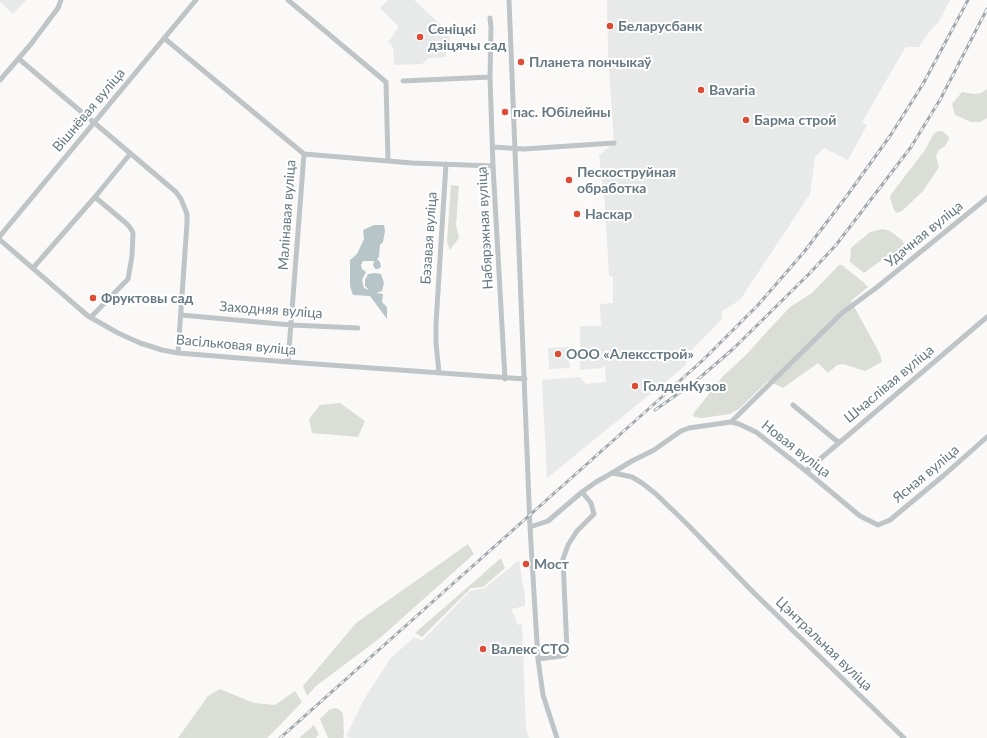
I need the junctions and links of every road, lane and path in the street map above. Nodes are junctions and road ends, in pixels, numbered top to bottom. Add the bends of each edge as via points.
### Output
1 (61, 0) edge
2 (196, 0) edge
3 (288, 0) edge
4 (509, 0) edge
5 (490, 18) dead end
6 (164, 38) junction
7 (19, 59) junction
8 (490, 77) junction
9 (0, 80) edge
10 (403, 81) dead end
11 (94, 122) junction
12 (614, 143) dead end
13 (494, 147) junction
14 (514, 149) junction
15 (130, 154) junction
16 (304, 154) junction
17 (388, 161) junction
18 (446, 164) junction
19 (493, 166) junction
20 (95, 197) junction
21 (987, 198) edge
22 (0, 236) edge
23 (0, 240) edge
24 (33, 268) junction
25 (181, 315) junction
26 (91, 317) junction
27 (987, 317) edge
28 (291, 325) junction
29 (358, 328) dead end
30 (178, 353) junction
31 (288, 362) junction
32 (439, 373) junction
33 (505, 379) junction
34 (525, 379) junction
35 (793, 405) dead end
36 (731, 422) junction
37 (987, 437) edge
38 (838, 442) junction
39 (806, 471) junction
40 (612, 473) junction
41 (582, 492) junction
42 (878, 525) joint
43 (530, 527) junction
44 (538, 659) junction
45 (557, 738) edge
46 (904, 738) edge

1 - 7 street via 58,8
2 - 6 street, Вішнёвая вуліца
3 - 17 street via 386,82
4 - 14 street
5 - 8 street, Набярэжная вуліца
6 - 11 street, Вішнёвая вуліца
6 - 16 street, Малінавая вуліца
7 - 9 street
7 - 11 street
8 - 10 street
8 - 13 street, Набярэжная вуліца
11 - 15 street
11 - 22 street, Вішнёвая вуліца
12 - 14 street
13 - 14 street
13 - 19 street, Набярэжная вуліца
14 - 34 street
15 - 20 street
15 - 25 street via 176,192 185,207 187,223
16 - 17 street
16 - 28 street, Малінавая вуліца
17 - 18 street
18 - 19 street
18 - 32 street, Бэзавая вуліца via 436,323
19 - 33 street, Набярэжная вуліца
20 - 24 street
20 - 26 street via 127,224 133,233 128,278
21 - 36 street, Удачная вуліца via 842,313
23 - 24 street, Васільковая вуліца
24 - 26 street, Васільковая вуліца
25 - 28 street, Заходняя вуліца
25 - 30 street
26 - 30 street, Васільковая вуліца via 140,343
27 - 38 street, Шчаслівая вуліца
28 - 29 street, Заходняя вуліца
28 - 31 street, Малінавая вуліца
30 - 31 street, Васільковая вуліца
31 - 32 street, Васільковая вуліца
32 - 33 street, Васільковая вуліца
33 - 34 street, Васільковая вуліца
34 - 43 street
35 - 38 street
36 - 39 street, Новая вуліца via 756,432
36 - 40 street, Новая вуліца via 681,431 654,450
37 - 42 street, Ясная вуліца via 890,520
38 - 39 street, Шчаслівая вуліца
39 - 42 street, Новая вуліца via 860,516
40 - 41 street
40 - 46 street, Цэнтральная вуліца via 632,477 656,494
41 - 43 street via 548,521
41 - 44 street via 591,503 594,514 577,531 563,559 567,651 565,655
43 - 44 street
44 - 45 street via 542,695

